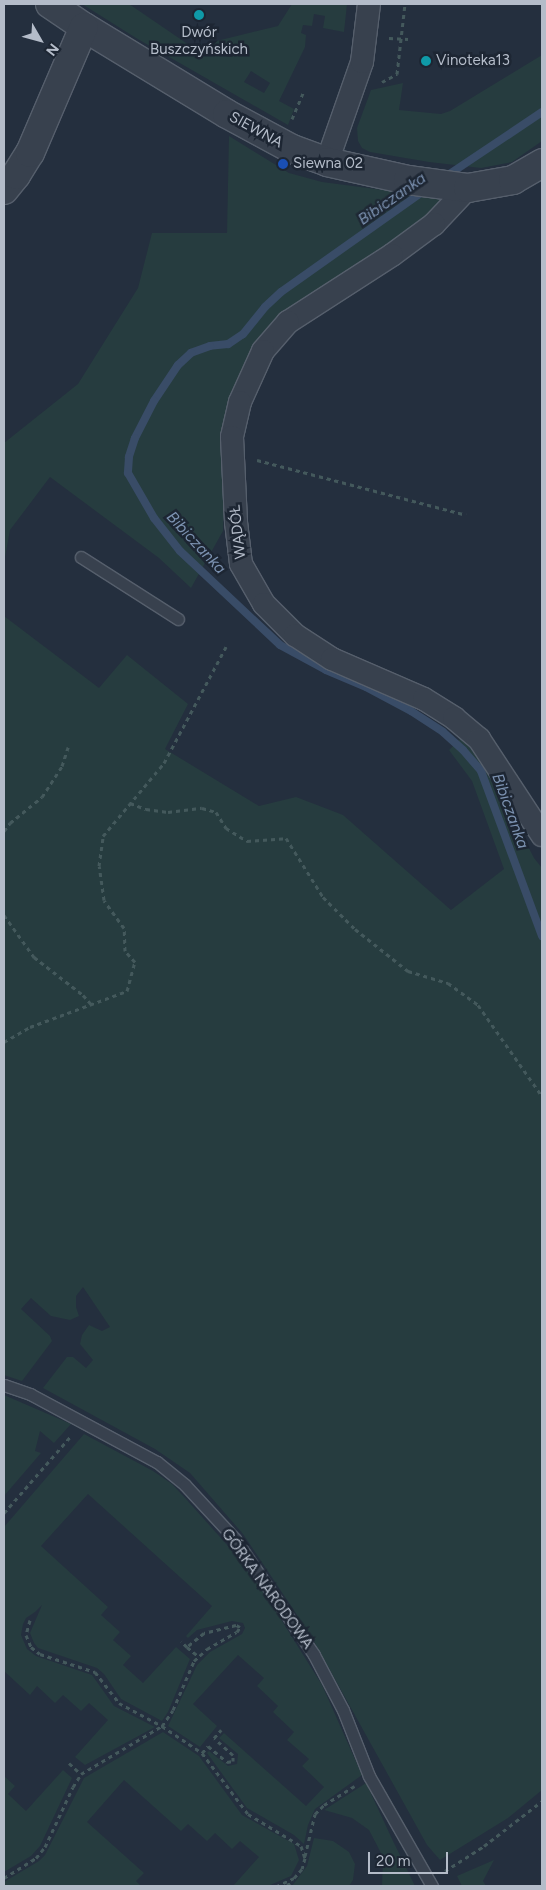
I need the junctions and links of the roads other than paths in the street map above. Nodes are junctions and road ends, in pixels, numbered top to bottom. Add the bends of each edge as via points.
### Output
1 (50, 4) edge
2 (369, 4) edge
3 (84, 27) junction
4 (327, 162) junction
5 (542, 163) edge
6 (459, 187) junction
7 (4, 190) edge
8 (81, 557) dead end
9 (178, 619) dead end
10 (542, 835) edge
11 (4, 1385) edge
12 (430, 1884) edge

1 - 3 street, SIEWNA
2 - 4 street via 362,62
3 - 4 street, SIEWNA via 226,114 292,149
3 - 7 street via 30,153
4 - 6 street, SIEWNA via 408,180
5 - 6 street, SIEWNA via 513,180
6 - 10 street, WĄDÓŁ via 434,224 288,322 263,351 240,402 232,437 241,564 264,604 295,635 332,659 424,698 479,739
8 - 9 lane
11 - 12 lane, GÓRKA NARODOWA via 30,1394 157,1462 185,1485 234,1539 314,1654 343,1710 369,1776

